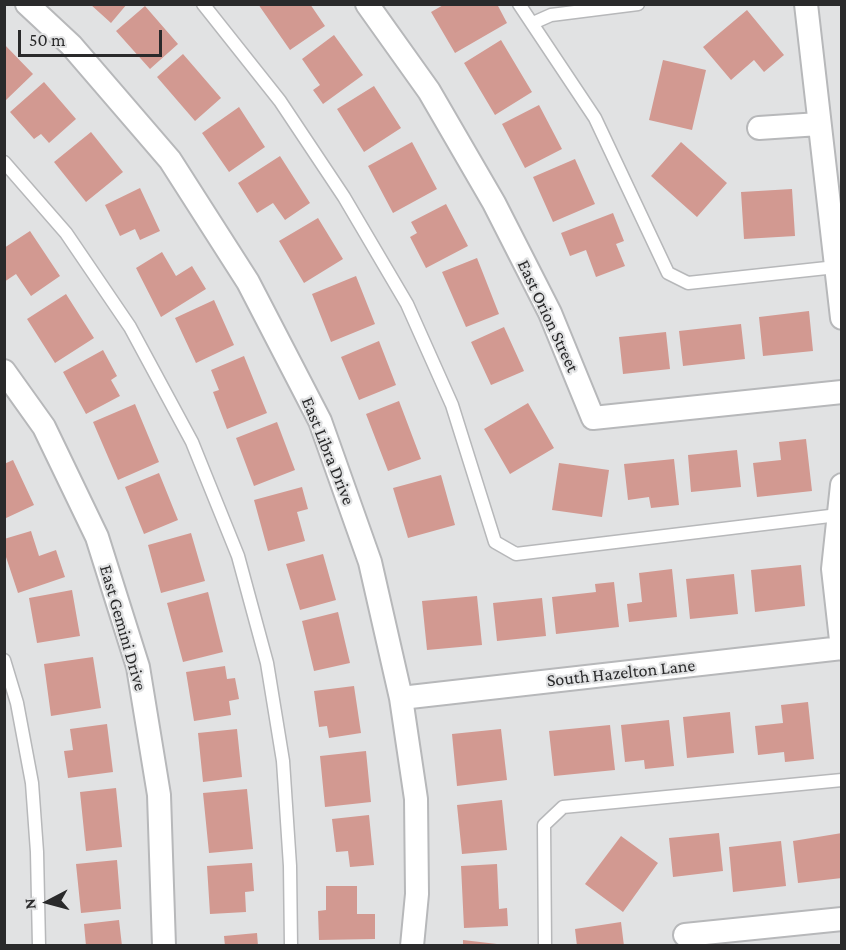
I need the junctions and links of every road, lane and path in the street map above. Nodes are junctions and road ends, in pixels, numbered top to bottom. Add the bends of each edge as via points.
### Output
1 (27, 4) edge
2 (203, 4) edge
3 (367, 4) edge
4 (519, 4) edge
5 (638, 4) edge
6 (806, 4) edge
7 (532, 23) junction
8 (819, 124) junction
9 (759, 128) dead end
10 (4, 162) edge
11 (836, 267) junction
12 (842, 318) edge
13 (4, 371) edge
14 (842, 392) edge
15 (842, 485) edge
16 (838, 515) junction
17 (842, 649) edge
18 (4, 660) edge
19 (400, 698) junction
20 (842, 780) edge
21 (842, 919) edge
22 (685, 935) dead end
23 (39, 945) edge
24 (164, 945) edge
25 (291, 945) edge
26 (412, 945) edge
27 (544, 945) edge

1 - 19 street, East Libra Drive via 71,45 170,160 248,282 320,421 370,562
2 - 16 lane via 280,101 344,197 406,304 452,405 495,542 516,554
3 - 14 street, East Orion Street via 429,91 494,203 550,313 593,418
4 - 7 lane
5 - 7 lane via 551,15
6 - 8 street
7 - 11 lane via 595,118 668,273 688,283
8 - 9 street
8 - 11 street
10 - 25 lane via 66,233 130,327 192,442 238,556 267,663 283,761
11 - 12 street
13 - 24 street, East Gemini Drive via 44,427 97,537 138,667 159,795
15 - 16 street
16 - 17 street via 833,569
17 - 19 street, South Hazelton Lane
18 - 23 lane via 17,703 32,783
19 - 26 street, East Libra Drive via 416,799 417,894
20 - 27 lane via 563,807 544,825
21 - 22 street

